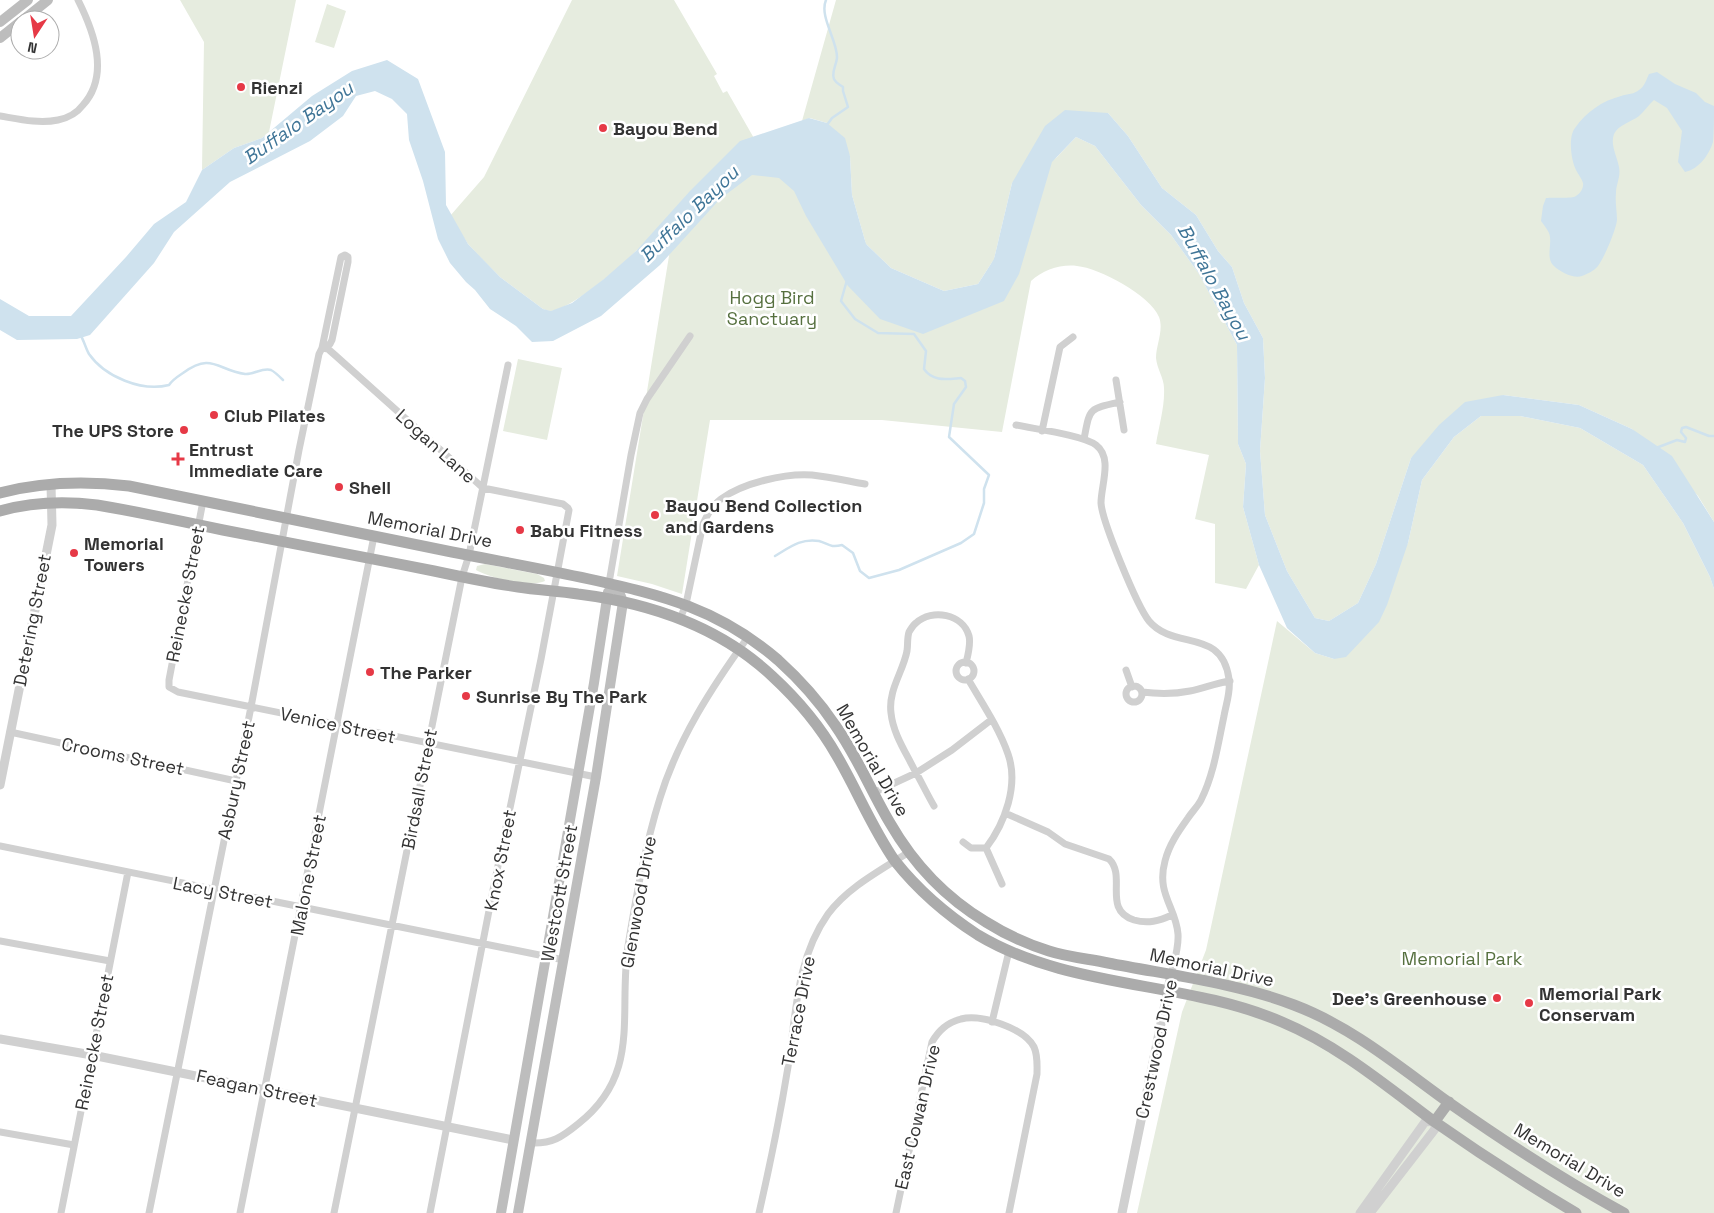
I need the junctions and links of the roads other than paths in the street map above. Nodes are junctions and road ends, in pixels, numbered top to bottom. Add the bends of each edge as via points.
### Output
1 (28, 0) edge
2 (48, 0) edge
3 (78, 0) edge
4 (35, 10) edge
5 (0, 22) edge
6 (10, 30) edge
7 (0, 38) edge
8 (0, 116) edge
9 (334, 291) junction
10 (342, 293) junction
11 (690, 336) dead end
12 (1073, 337) dead end
13 (322, 348) junction
14 (508, 365) dead end
15 (1116, 380) dead end
16 (1120, 402) junction
17 (1016, 426) dead end
18 (1124, 430) dead end
19 (1042, 431) junction
20 (1084, 439) junction
21 (52, 484) junction
22 (865, 484) dead end
23 (483, 488) junction
24 (0, 493) edge
25 (52, 502) junction
26 (203, 502) junction
27 (568, 508) joint
28 (0, 511) edge
29 (287, 518) junction
30 (199, 525) junction
31 (374, 536) junction
32 (282, 541) junction
33 (469, 555) junction
34 (370, 558) junction
35 (557, 572) junction
36 (462, 577) junction
37 (609, 583) junction
38 (554, 591) junction
39 (608, 599) junction
40 (624, 602) junction
41 (686, 604) junction
42 (680, 619) junction
43 (748, 637) junction
44 (738, 650) junction
45 (966, 662) junction
46 (1126, 670) dead end
47 (968, 679) junction
48 (1230, 681) junction
49 (169, 687) joint
50 (1132, 687) junction
51 (786, 689) junction
52 (592, 692) junction
53 (1142, 692) junction
54 (609, 694) junction
55 (251, 707) junction
56 (826, 712) junction
57 (991, 720) junction
58 (338, 725) junction
59 (10, 732) junction
60 (428, 744) junction
61 (520, 762) junction
62 (916, 773) junction
63 (578, 774) junction
64 (596, 777) junction
65 (236, 781) junction
66 (0, 785) edge
67 (874, 793) junction
68 (860, 800) junction
69 (934, 806) dead end
70 (1005, 813) junction
71 (963, 842) dead end
72 (0, 846) edge
73 (986, 848) junction
74 (909, 852) junction
75 (895, 860) junction
76 (128, 872) junction
77 (1002, 884) dead end
78 (214, 890) junction
79 (944, 892) junction
80 (935, 903) junction
81 (302, 907) junction
82 (1172, 915) junction
83 (392, 925) junction
84 (0, 941) edge
85 (484, 943) junction
86 (1009, 951) junction
87 (1050, 951) junction
88 (546, 957) junction
89 (564, 960) junction
90 (110, 961) junction
91 (1171, 975) junction
92 (1168, 990) junction
93 (992, 1022) junction
94 (0, 1039) edge
95 (92, 1055) junction
96 (178, 1072) junction
97 (265, 1090) junction
98 (1449, 1102) junction
99 (355, 1109) junction
100 (1435, 1121) junction
101 (447, 1126) junction
102 (0, 1132) edge
103 (513, 1140) junction
104 (531, 1143) junction
105 (74, 1145) junction
106 (60, 1213) edge
107 (149, 1213) edge
108 (240, 1213) edge
109 (334, 1213) edge
110 (430, 1213) edge
111 (500, 1213) edge
112 (518, 1213) edge
113 (759, 1213) edge
114 (896, 1213) edge
115 (1009, 1213) edge
116 (1122, 1213) edge
117 (1360, 1213) edge
118 (1370, 1213) edge
119 (1576, 1213) edge
120 (1624, 1213) edge

1 - 5 main road
2 - 4 main road
3 - 8 street via 98,58 98,73 91,95 78,111 67,118 38,121
6 - 7 main road
9 - 10 street
9 - 10 street via 341,257 345,255 348,262
9 - 13 street
10 - 13 street via 332,340
11 - 37 street, Westcott Street via 640,413
12 - 19 street via 1060,347
13 - 23 street, Logan Lane via 328,349
13 - 29 street, Asbury Street
14 - 23 street, Birdsall Street
15 - 16 street
16 - 18 street
16 - 20 street via 1096,407 1089,413
17 - 19 street
19 - 20 street
20 - 48 street via 1096,445 1105,457 1103,513 1142,610 1149,621 1163,632 1200,642 1218,652
21 - 24 main road, Memorial Drive
21 - 25 street, Detering Street
21 - 26 main road, Memorial Drive via 112,484
22 - 41 street via 811,475 788,476 744,487 721,499 703,524
23 - 27 street, Logan Lane via 563,504
23 - 33 street, Birdsall Street
25 - 28 main road, Memorial Drive
25 - 30 main road, Memorial Drive via 97,505
25 - 59 street, Detering Street via 52,525
26 - 29 main road, Memorial Drive
26 - 30 street, Reinecke Street
27 - 35 street, Knox Street
29 - 31 main road, Memorial Drive
29 - 32 street, Asbury Street
30 - 32 main road, Memorial Drive
30 - 49 street, Reinecke Street
31 - 33 main road, Memorial Drive
31 - 34 street, Malone Street
32 - 34 main road, Memorial Drive
32 - 55 street, Asbury Street
33 - 35 main road, Memorial Drive
33 - 36 street, Birdsall Street
34 - 36 main road, Memorial Drive
34 - 58 street, Malone Street
35 - 37 main road, Memorial Drive
35 - 38 street, Knox Street
36 - 38 main road, Memorial Drive
36 - 60 street, Birdsall Street
37 - 39 main road, Westcott Street
37 - 40 main road
37 - 41 main road, Memorial Drive
38 - 39 main road, Memorial Drive
38 - 61 street, Knox Street
39 - 40 main road, Memorial Drive
39 - 52 main road, Westcott Street
40 - 42 main road, Memorial Drive
40 - 54 main road, Westcott Street
41 - 42 street
41 - 43 main road, Memorial Drive
42 - 44 main road, Memorial Drive
43 - 44 street, Glenwood Drive
43 - 56 main road, Memorial Drive via 778,660
44 - 51 main road, Memorial Drive
44 - 104 street, Glenwood Drive via 684,736 651,828 628,948 625,1031 617,1073 601,1103 586,1118 551,1142
45 - 47 street via 973,670
45 - 47 street via 958,665 956,672 961,679
45 - 62 street via 969,637 961,623 954,618 932,615 914,624 890,710 893,726
46 - 50 street
47 - 57 street
48 - 53 street via 1187,691
48 - 82 street, Crestwood Drive via 1211,776 1200,801 1177,832 1164,863 1164,894
49 - 55 street, Venice Street via 178,692
50 - 53 street
50 - 53 street via 1126,695 1131,701 1138,701
51 - 56 main road via 800,692 815,711
51 - 68 main road, Memorial Drive via 824,735
52 - 54 main road
52 - 63 main road, Westcott Street
54 - 64 main road, Westcott Street
55 - 58 street, Venice Street
55 - 65 street, Asbury Street
56 - 67 main road, Memorial Drive
57 - 62 street
57 - 70 street via 1012,767
58 - 60 street, Venice Street
58 - 81 street, Malone Street
59 - 65 street, Crooms Street
59 - 66 street, Detering Street
60 - 61 street, Venice Street
60 - 83 street, Birdsall Street
61 - 63 street, Venice Street
61 - 85 street, Knox Street
62 - 67 street
62 - 69 street
63 - 64 street, Venice Street
63 - 88 main road, Westcott Street
64 - 89 main road, Westcott Street
65 - 78 street, Asbury Street
67 - 68 main road
67 - 74 main road, Memorial Drive
68 - 75 main road, Memorial Drive
70 - 73 street
70 - 82 street via 1048,832 1065,844 1109,859 1116,871 1116,896 1123,915 1149,922
71 - 73 street via 971,848
72 - 76 street, Lacy Street
73 - 77 street
74 - 75 street, Terrace Drive
74 - 79 main road, Memorial Drive
75 - 80 main road, Memorial Drive
75 - 113 street, Terrace Drive via 841,900 820,926 812,944 803,968 781,1110
76 - 78 street, Lacy Street
76 - 90 street, Reinecke Street
78 - 81 street, Lacy Street
78 - 96 street, Asbury Street
79 - 80 main road
79 - 87 main road, Memorial Drive via 991,925
80 - 86 main road, Memorial Drive via 962,924
81 - 83 street, Lacy Street
81 - 97 street, Malone Street
82 - 91 street, Crestwood Drive via 1178,935
83 - 85 street, Lacy Street
83 - 99 street, Birdsall Street
84 - 90 street
85 - 88 street, Lacy Street
85 - 101 street, Knox Street
86 - 87 main road via 1018,946 1039,954
86 - 92 main road, Memorial Drive via 1064,970
86 - 93 street
87 - 91 main road, Memorial Drive
88 - 89 street, Lacy Street
88 - 103 main road, Westcott Street
89 - 104 main road, Westcott Street
90 - 95 street, Reinecke Street
91 - 92 street, Crestwood Drive
91 - 98 main road, Memorial Drive via 1262,994 1319,1016 1369,1044
92 - 100 main road, Memorial Drive via 1256,1011 1310,1035 1354,1062
92 - 116 street, Crestwood Drive
93 - 114 street, East Cowan Drive via 962,1019 945,1026 932,1042
93 - 115 street, East Cowan Drive via 1010,1027 1025,1037 1038,1059
94 - 95 street, Feagan Street
95 - 96 street, Feagan Street
95 - 105 street, Reinecke Street
96 - 97 street, Feagan Street
96 - 107 street, Asbury Street
97 - 99 street, Feagan Street
97 - 108 street, Malone Street
98 - 100 main road
98 - 120 main road, Memorial Drive via 1567,1181
99 - 101 street, Feagan Street
99 - 109 street, Birdsall Street
100 - 117 street via 1425,1122
100 - 118 street via 1435,1128
100 - 119 main road, Memorial Drive via 1493,1162
101 - 103 street, Feagan Street
101 - 110 street, Knox Street
102 - 105 street
103 - 104 main road
103 - 111 main road, Westcott Street
104 - 112 main road, Westcott Street
105 - 106 street, Reinecke Street

